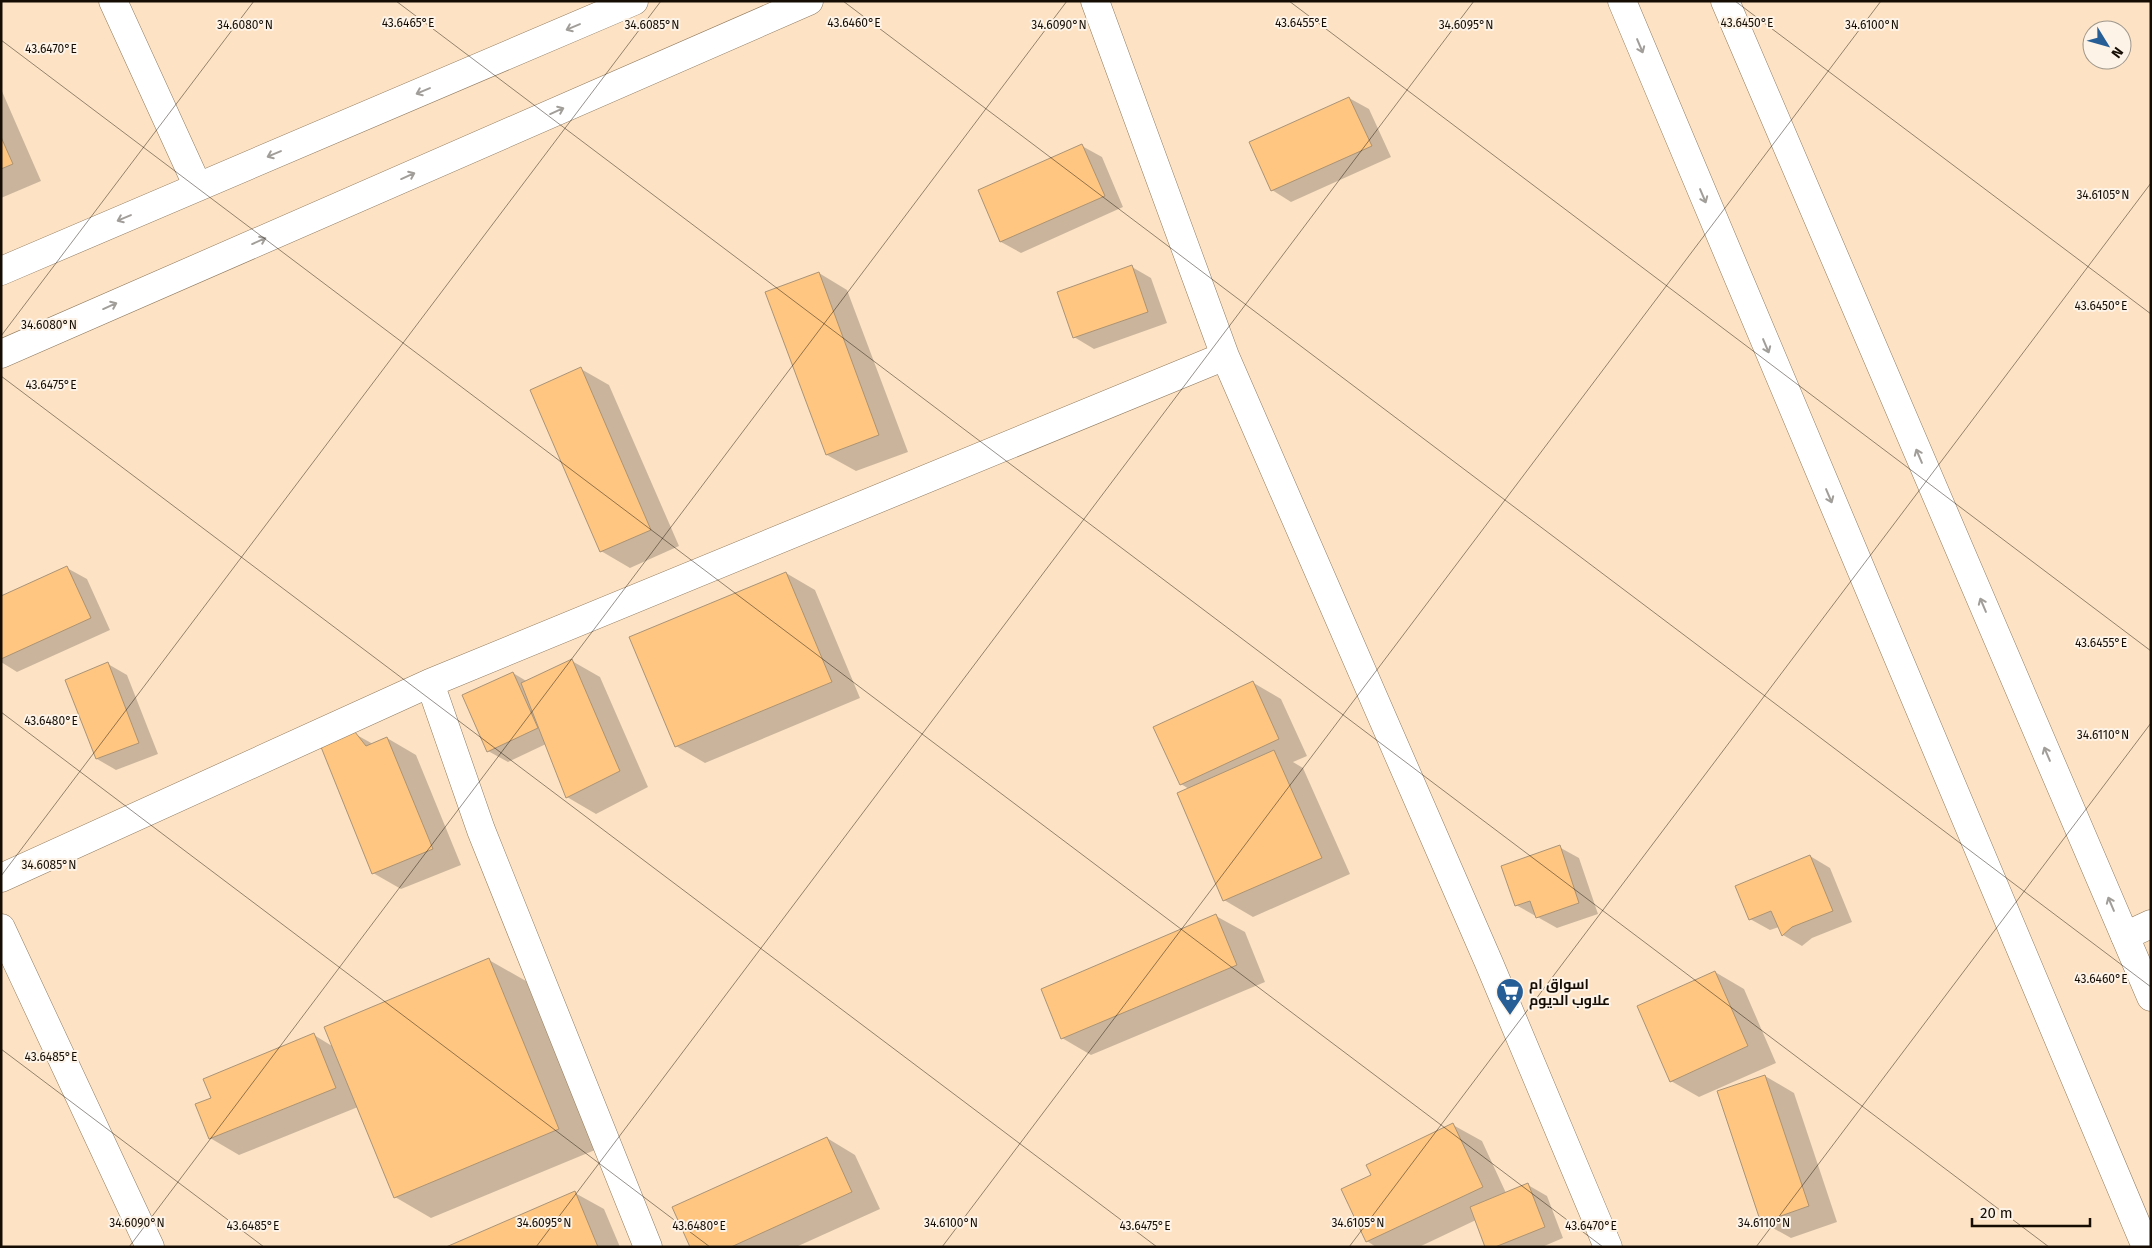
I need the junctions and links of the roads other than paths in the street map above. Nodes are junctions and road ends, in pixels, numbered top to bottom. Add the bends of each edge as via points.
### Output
1 (113, 1) edge
2 (634, 1) edge
3 (809, 1) edge
4 (1095, 1) edge
5 (1622, 1) edge
6 (1725, 1) edge
7 (597, 8) edge
8 (198, 187) junction
9 (1, 271) edge
10 (1, 354) edge
11 (1225, 356) junction
12 (430, 682) junction
13 (1, 878) edge
14 (2151, 924) edge
15 (1, 928) edge
16 (2125, 936) junction
17 (2151, 997) edge
18 (150, 1247) edge
19 (648, 1247) edge
20 (1608, 1247) edge
21 (2146, 1247) edge

1 - 8 street
2 - 7 street
10 -> 3 street
4 - 11 street
5 -> 21 street
16 -> 6 street
7 -> 8 street
8 -> 9 street
11 - 12 street
11 - 20 street via 1489,963
12 - 13 street
12 - 19 street via 481,830
14 - 16 street
15 - 18 street
16 - 17 street

